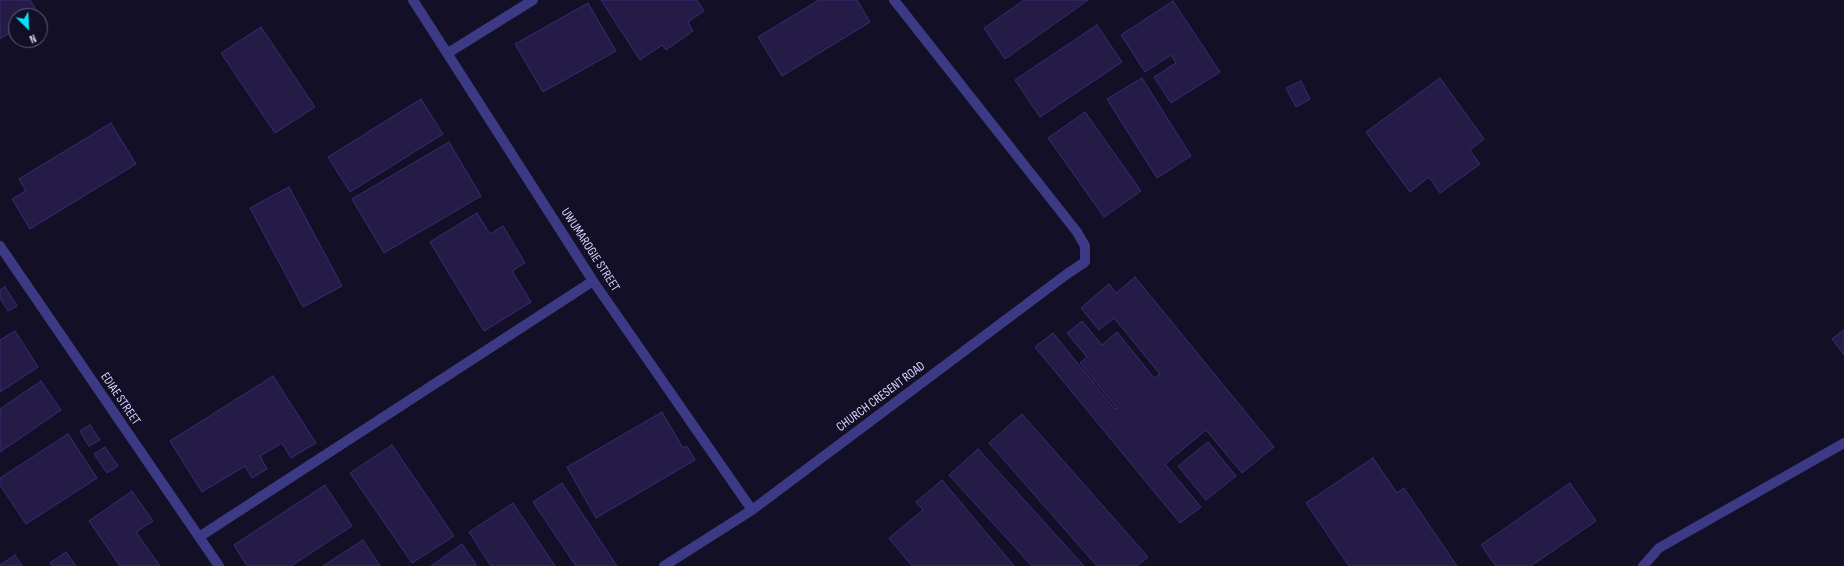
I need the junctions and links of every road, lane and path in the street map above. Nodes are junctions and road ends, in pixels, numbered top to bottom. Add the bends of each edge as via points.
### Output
1 (414, 0) edge
2 (533, 0) edge
3 (894, 0) edge
4 (448, 54) junction
5 (0, 246) edge
6 (593, 281) junction
7 (1844, 443) edge
8 (752, 510) junction
9 (199, 537) junction
10 (219, 566) edge
11 (664, 566) edge
12 (1643, 566) edge

1 - 4 street, UWUMAROGIE STREET
2 - 4 street
3 - 8 street, CHURCH CRESENT ROAD via 1077,232 1085,246 1085,262
4 - 6 street, UWUMAROGIE STREET
5 - 9 street, EDIAE STREET
6 - 8 street, UWUMAROGIE STREET
6 - 9 street
7 - 12 street via 1659,548
8 - 11 street, CHURCH CRESENT ROAD
9 - 10 street, EDIAE STREET

